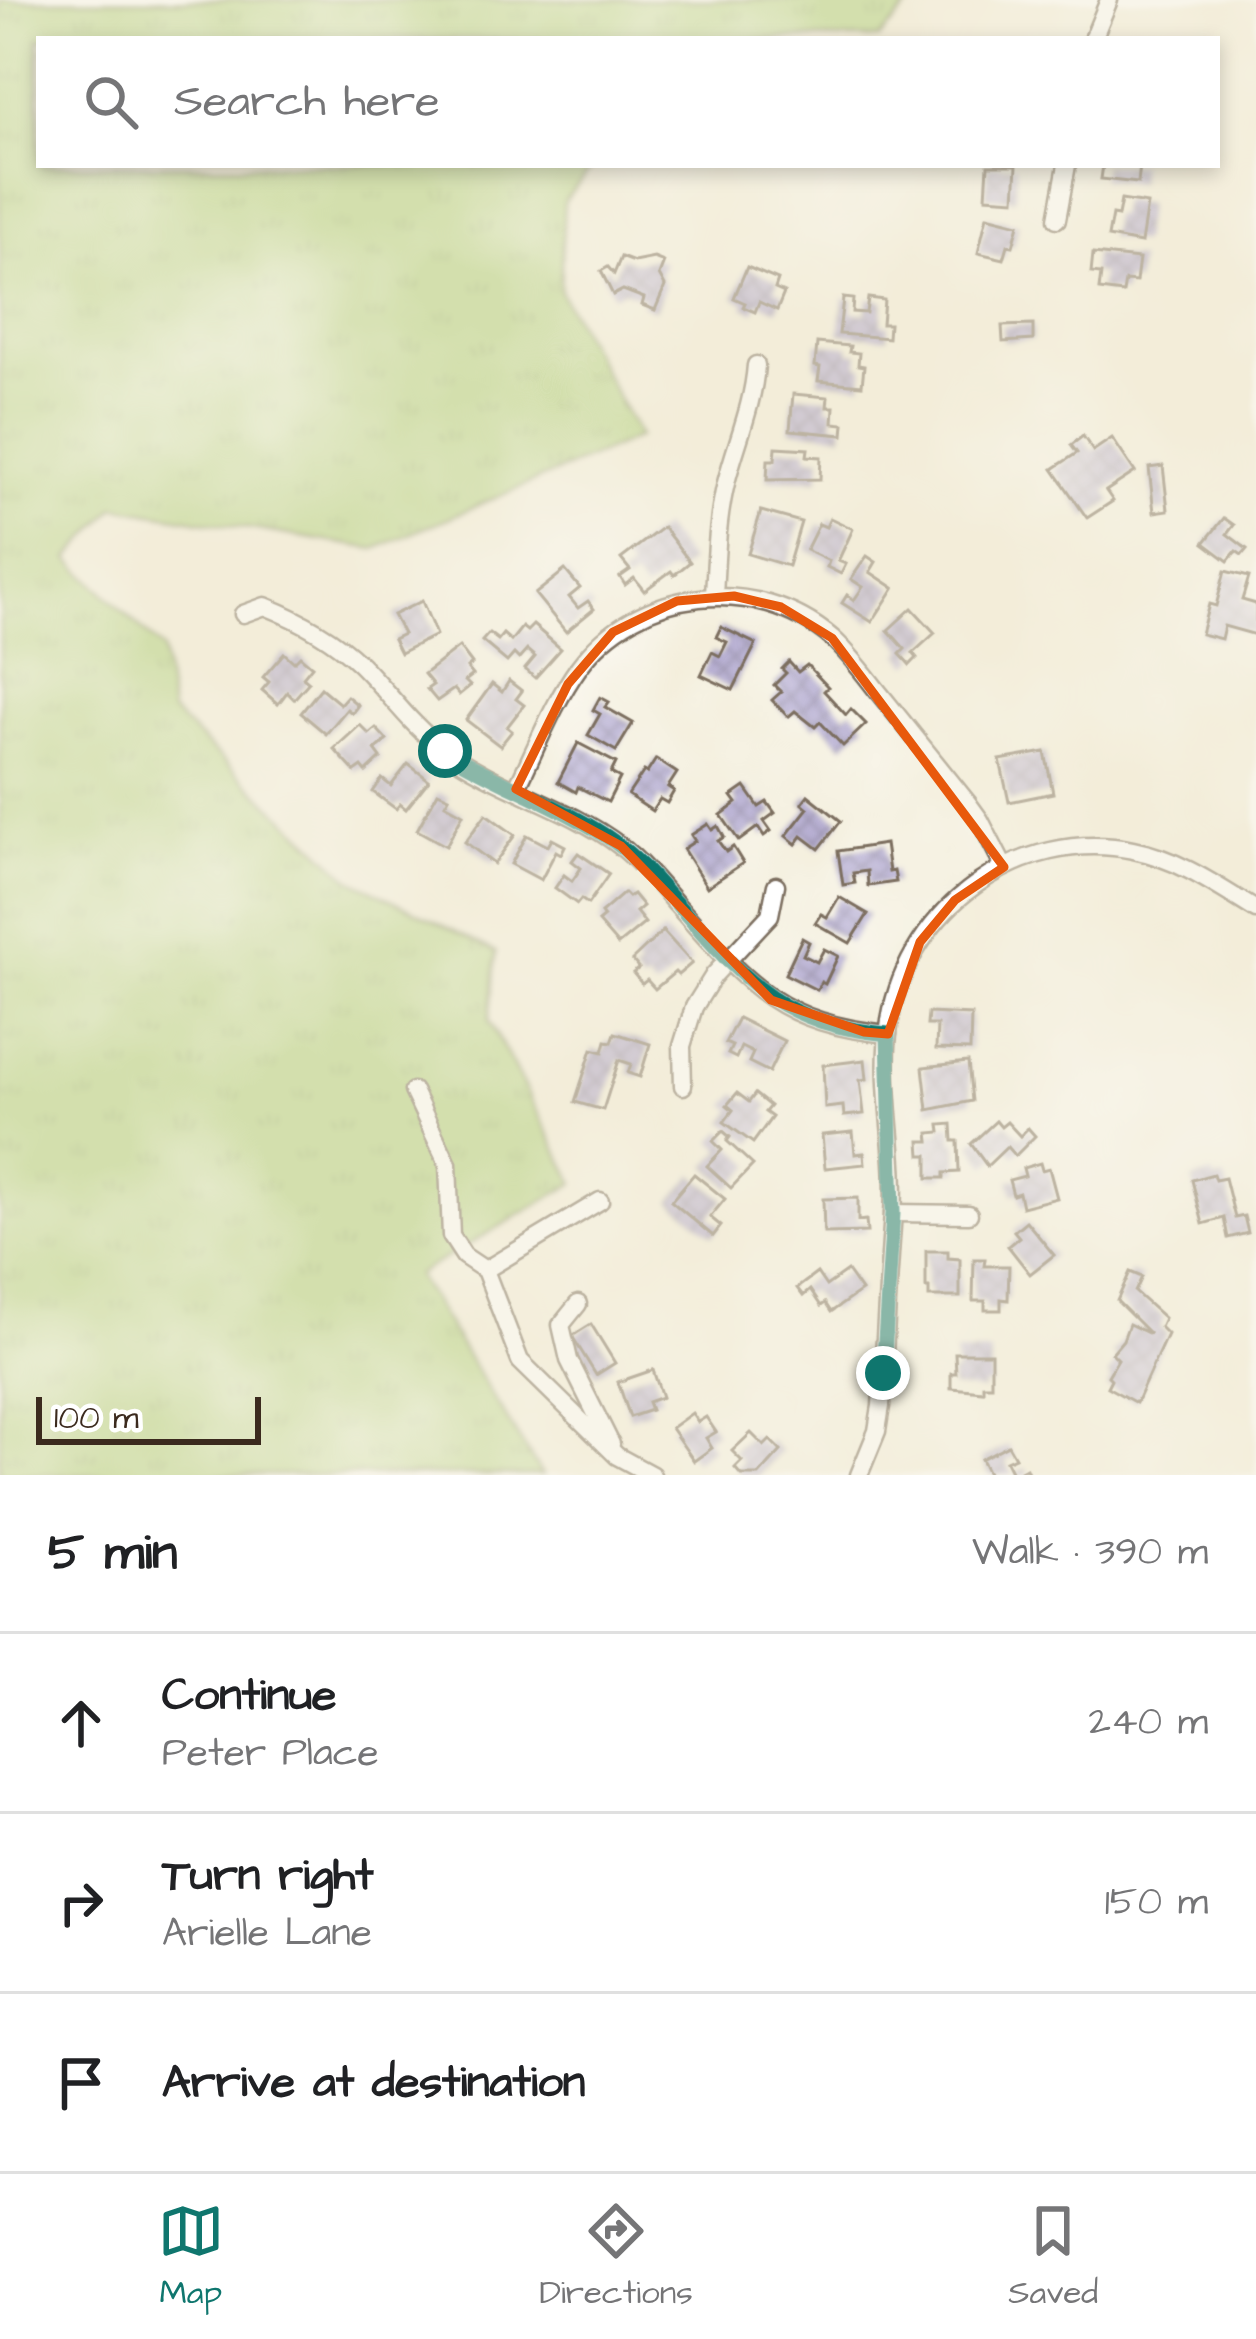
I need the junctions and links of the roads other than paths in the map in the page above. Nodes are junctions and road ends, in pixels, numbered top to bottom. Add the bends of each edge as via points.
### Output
1 (1109, 0) edge
2 (1094, 36) edge
3 (1066, 168) edge
4 (1057, 218) dead end
5 (756, 365) dead end
6 (714, 596) junction
7 (243, 614) dead end
8 (516, 789) junction
9 (1004, 867) junction
10 (776, 885) dead end
11 (1256, 910) edge
12 (728, 961) junction
13 (888, 1034) junction
14 (682, 1086) dead end
15 (413, 1091) dead end
16 (600, 1201) dead end
17 (893, 1213) junction
18 (969, 1214) dead end
19 (485, 1270) junction
20 (578, 1304) dead end
21 (617, 1456) junction
22 (652, 1475) edge
23 (859, 1475) edge

1 - 2 street
3 - 4 street
5 - 6 street via 721,508
6 - 8 street via 649,610 595,648
6 - 9 street via 781,607 832,638 967,802
7 - 8 street via 265,606 315,629 445,751
8 - 12 street via 621,846
9 - 11 street via 1068,848 1134,850 1188,868
9 - 13 street via 955,900 920,942
10 - 12 street via 770,915
12 - 13 street via 790,1010
12 - 14 street via 687,1026
13 - 17 street
15 - 19 street via 448,1164 451,1236
16 - 19 street
17 - 18 street
17 - 23 street via 881,1406
19 - 21 street via 520,1361
20 - 21 street via 561,1325 569,1360
21 - 22 street

